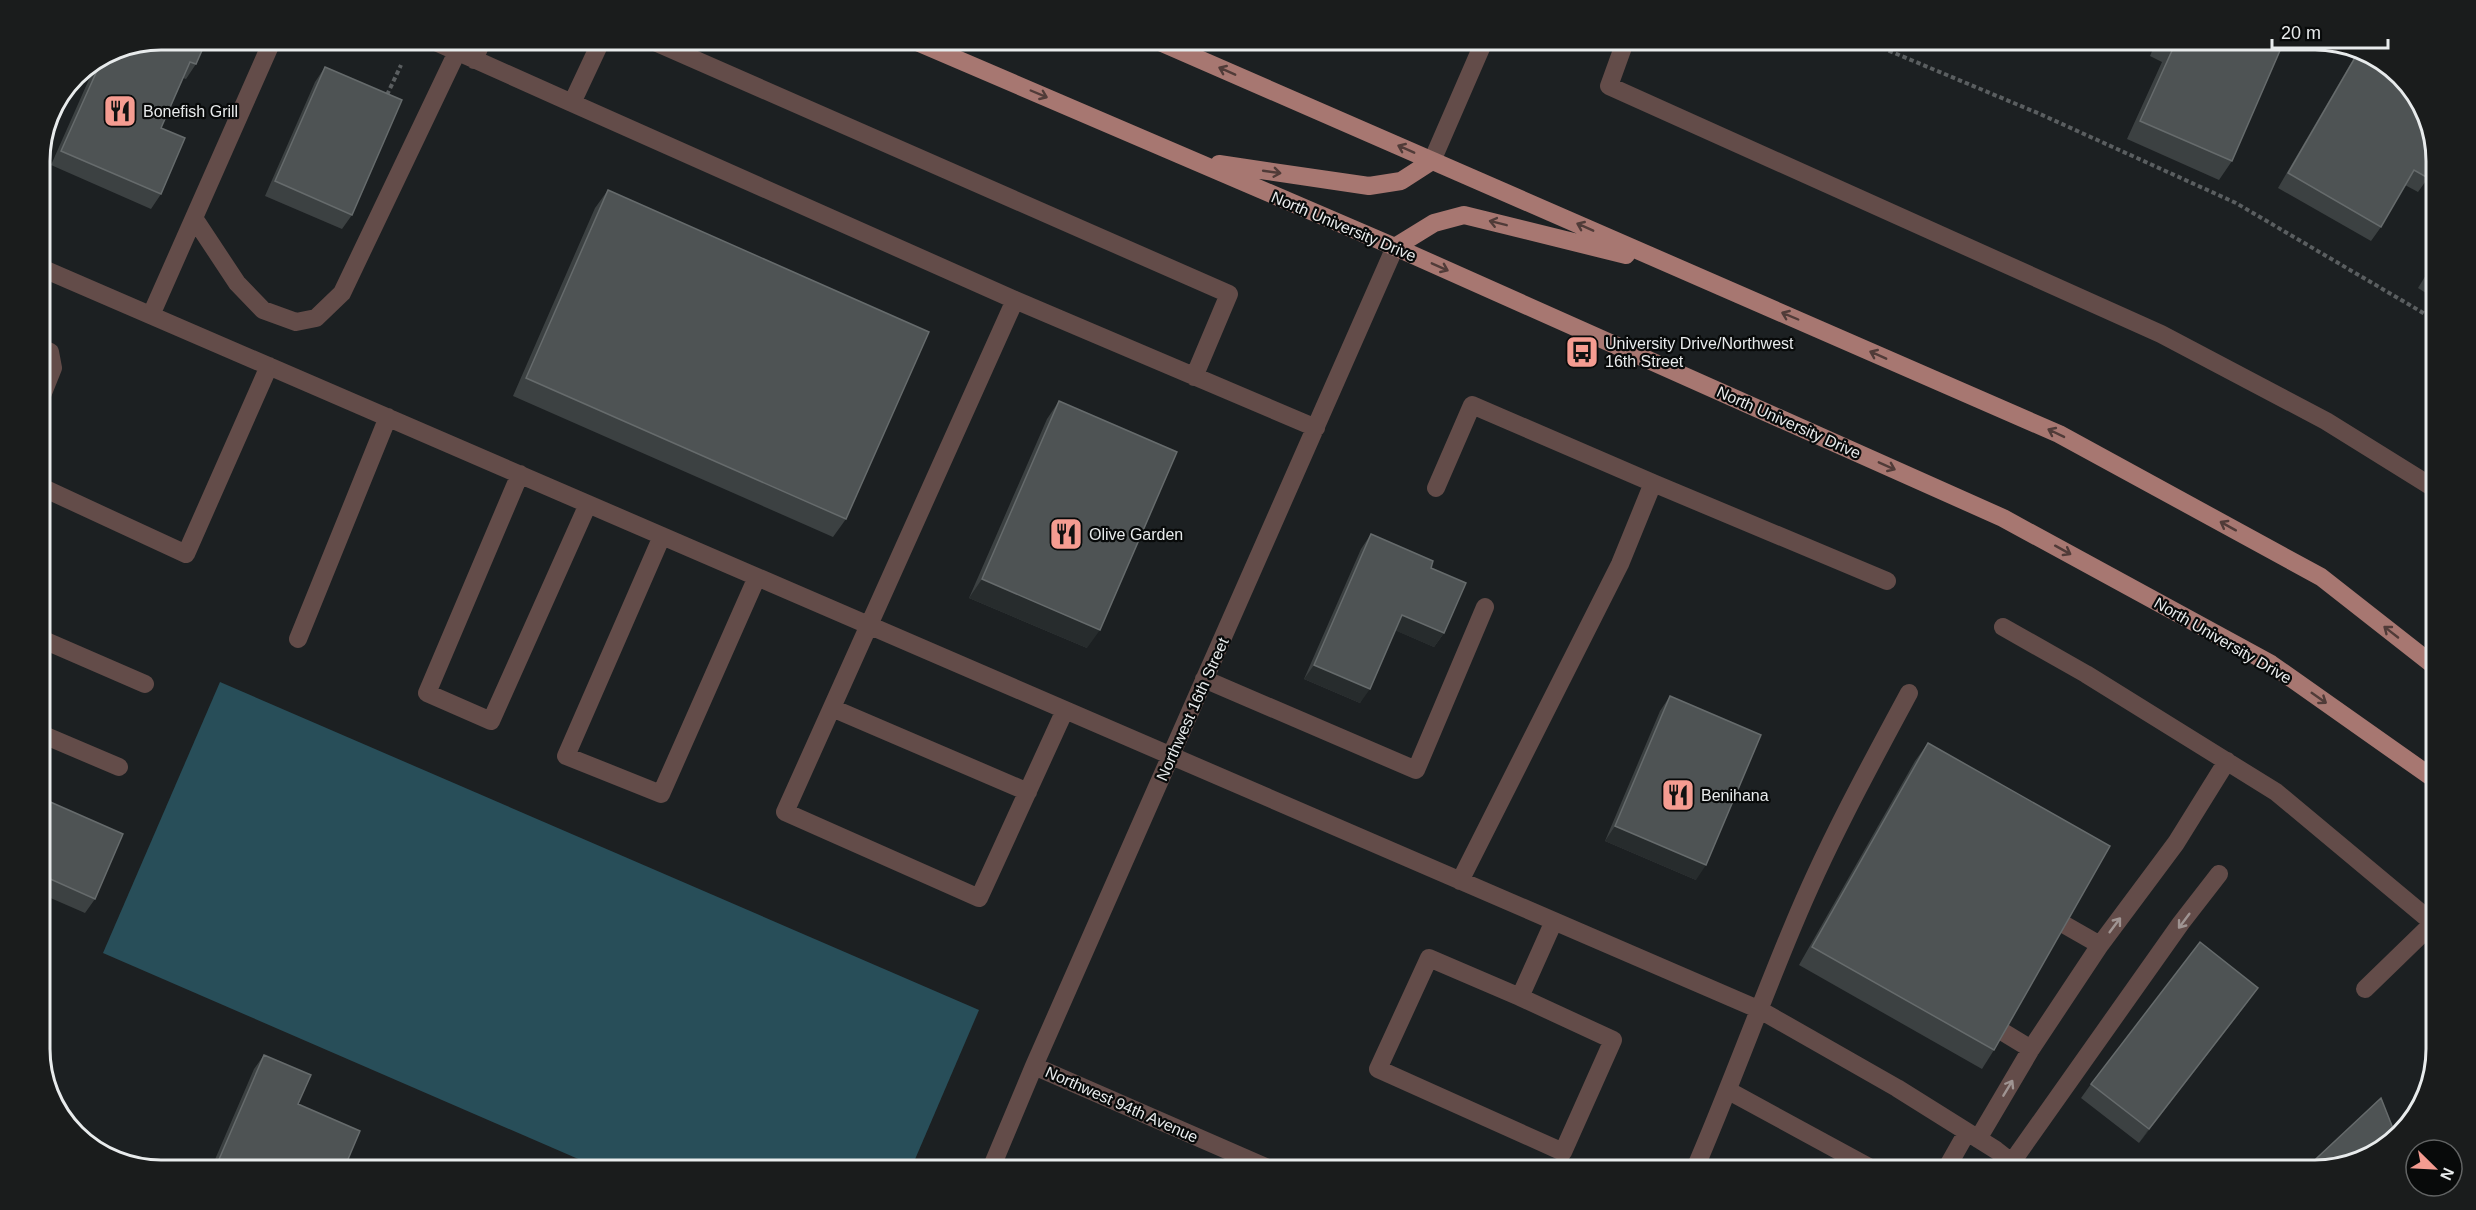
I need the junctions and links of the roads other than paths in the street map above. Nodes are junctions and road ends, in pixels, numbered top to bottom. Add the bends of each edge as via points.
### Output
1 (268, 50) edge
2 (454, 50) edge
3 (478, 50) edge
4 (597, 50) edge
5 (673, 50) edge
6 (936, 50) edge
7 (1178, 50) edge
8 (1480, 50) edge
9 (1622, 50) edge
10 (458, 52) junction
11 (474, 60) junction
12 (572, 103) junction
13 (1194, 161) junction
14 (1432, 161) junction
15 (194, 218) junction
16 (1395, 248) junction
17 (1677, 267) junction
18 (50, 272) edge
19 (1015, 300) junction
20 (151, 315) junction
21 (50, 352) edge
22 (269, 366) junction
23 (50, 376) edge
24 (1194, 377) junction
25 (388, 417) junction
26 (1316, 428) junction
27 (520, 474) junction
28 (1653, 483) junction
29 (2426, 483) edge
30 (1436, 488) dead end
31 (50, 491) edge
32 (588, 504) junction
33 (662, 536) junction
34 (757, 577) junction
35 (1887, 581) dead end
36 (1485, 607) dead end
37 (869, 626) junction
38 (2003, 627) dead end
39 (298, 639) dead end
40 (50, 643) edge
41 (2426, 659) edge
42 (1204, 679) junction
43 (145, 684) dead end
44 (1909, 693) dead end
45 (832, 708) junction
46 (1065, 710) junction
47 (50, 738) edge
48 (1171, 756) junction
49 (2227, 761) junction
50 (119, 767) dead end
51 (2426, 772) edge
52 (1028, 792) junction
53 (2219, 874) dead end
54 (1460, 880) junction
55 (2426, 917) edge
56 (1554, 921) junction
57 (2065, 925) edge
58 (2426, 930) edge
59 (2100, 945) junction
60 (2365, 989) dead end
61 (1520, 997) junction
62 (1760, 1010) junction
63 (2003, 1032) edge
64 (2031, 1049) junction
65 (1034, 1066) junction
66 (1729, 1090) junction
67 (1973, 1135) junction
68 (995, 1160) edge
69 (1250, 1160) edge
70 (1699, 1160) edge
71 (1856, 1160) edge
72 (1954, 1160) edge
73 (2008, 1160) edge
74 (2023, 1160) edge

1 - 15 street
2 - 10 street
3 - 11 street
4 - 12 street
5 - 24 street via 1229,294
6 -> 13 main road, North University Drive
14 -> 7 main road
8 - 14 street
9 - 29 street via 1609,86 2161,334 2326,422
10 - 11 street
10 - 15 street via 342,293 316,318 296,322 263,310 237,283
11 - 12 street
12 - 19 street
13 -> 14 main road via 1369,186 1401,181
13 - 16 main road, North University Drive
17 -> 14 main road
15 - 20 street
17 -> 16 main road via 1464,215 1434,223
16 - 26 street, Northwest 16th Street
16 -> 51 main road, North University Drive via 2003,518 2271,664
41 -> 17 main road via 2320,577 2059,434
18 - 20 street
19 - 24 street
19 - 37 street
20 - 22 street
21 - 23 street
22 - 25 street
22 - 31 street via 186,554
24 - 26 street
25 - 27 street
25 - 39 street
26 - 42 street, Northwest 16th Street
27 - 32 street
27 - 32 street via 427,693 491,721
28 - 30 street via 1472,405
28 - 35 street
28 - 54 street via 1620,564
32 - 33 street
33 - 34 street
33 - 34 street via 566,756 661,794
34 - 37 street
36 - 42 street via 1416,770
37 - 45 street
37 - 46 street
38 - 49 street
40 - 43 street
42 - 48 street, Northwest 16th Street
44 - 62 street via 1798,915
45 - 52 street
45 - 52 street via 785,812 979,898
46 - 48 street
46 - 52 street
47 - 50 street
48 - 54 street
48 - 65 street, Northwest 16th Street
49 - 55 street via 2276,792
59 -> 49 street via 2176,843
53 -> 74 street via 2181,923
54 - 56 street
56 - 61 street
56 - 62 street
57 - 59 street
58 - 60 street
59 - 64 street
61 - 61 street via 1613,1040 1563,1152 1378,1069 1429,958
62 - 66 street
62 - 67 street
63 - 64 street
67 -> 64 street
65 - 68 street, Northwest 16th Street
65 - 69 street, Northwest 94th Avenue
66 - 70 street
66 - 71 street
67 - 72 street
67 - 73 street

